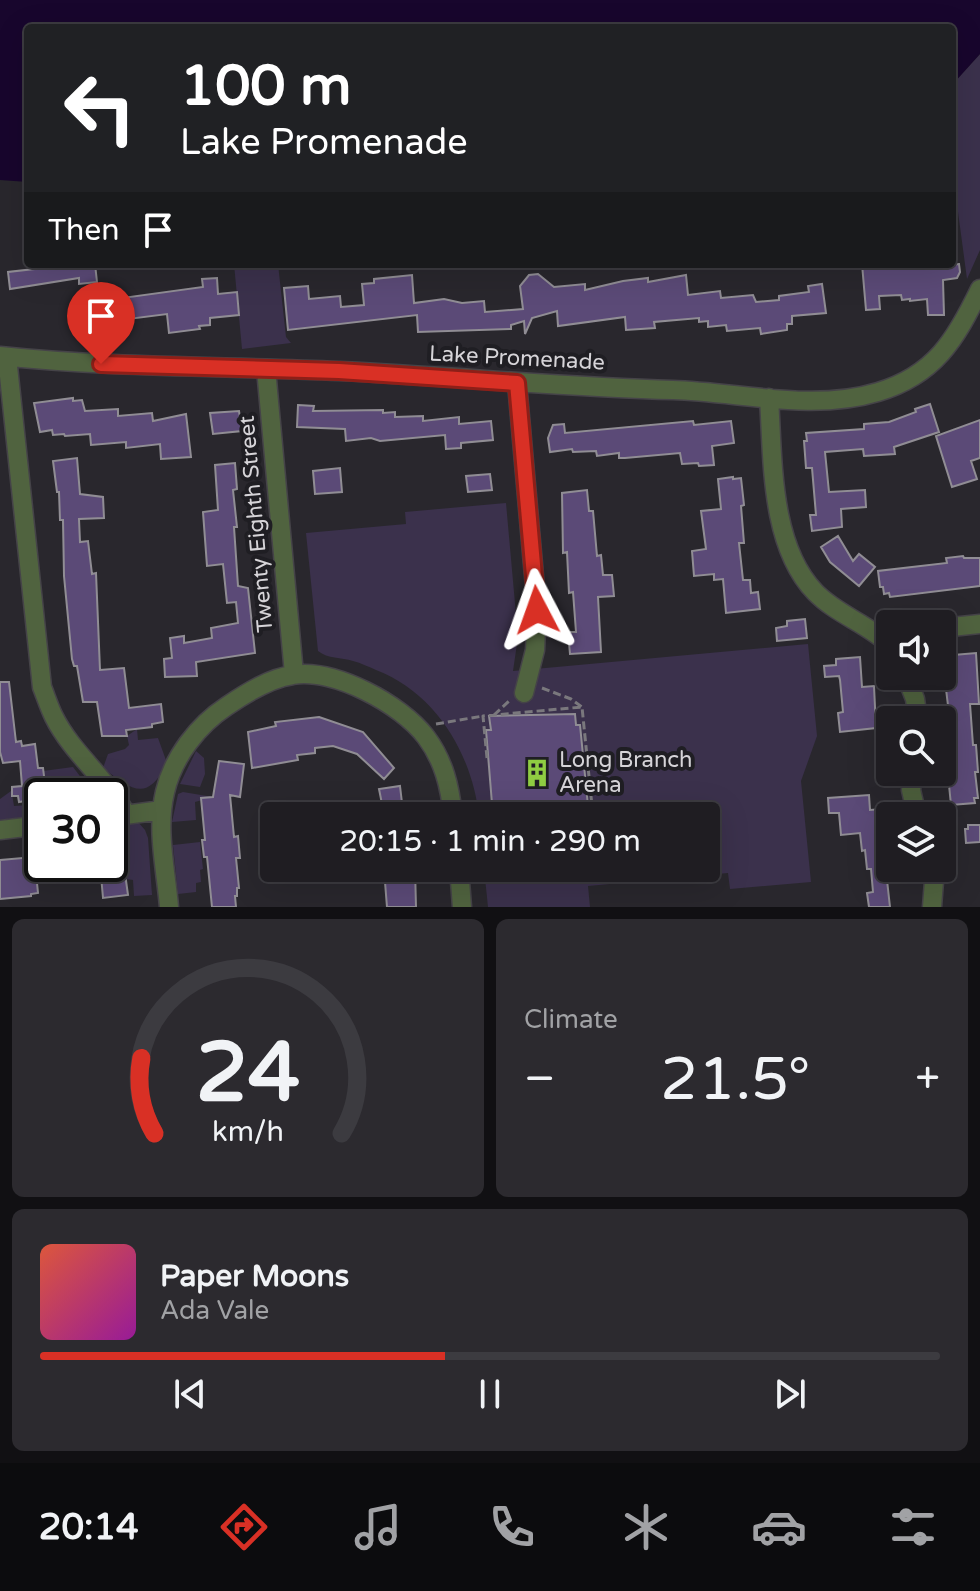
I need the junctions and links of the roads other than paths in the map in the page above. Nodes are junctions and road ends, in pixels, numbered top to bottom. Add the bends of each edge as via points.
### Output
1 (980, 289) edge
2 (4, 357) edge
3 (266, 369) junction
4 (517, 383) junction
5 (769, 398) junction
6 (980, 624) edge
7 (956, 627) edge
8 (876, 635) edge
9 (294, 674) junction
10 (525, 688) road end
11 (100, 778) edge
12 (451, 802) edge
13 (162, 810) junction
14 (128, 815) edge
15 (24, 827) edge
16 (0, 830) edge
17 (460, 882) edge
18 (934, 882) edge
19 (169, 907) edge
20 (462, 907) edge
21 (932, 907) edge

1 - 5 street, Lake Promenade via 952,342 910,380 850,398
2 - 3 street, Lake Promenade
2 - 11 street via 42,687 54,719
3 - 4 street, Lake Promenade
3 - 9 street, Twenty Eighth Street
4 - 5 street, Lake Promenade
4 - 10 street via 537,610 535,650
5 - 8 street via 779,517 791,557 825,601
6 - 7 street
9 - 12 street via 371,693 420,730 440,761
9 - 13 street via 238,698 208,719 177,762
13 - 14 street
13 - 19 street
15 - 16 street
17 - 20 street
18 - 21 street

